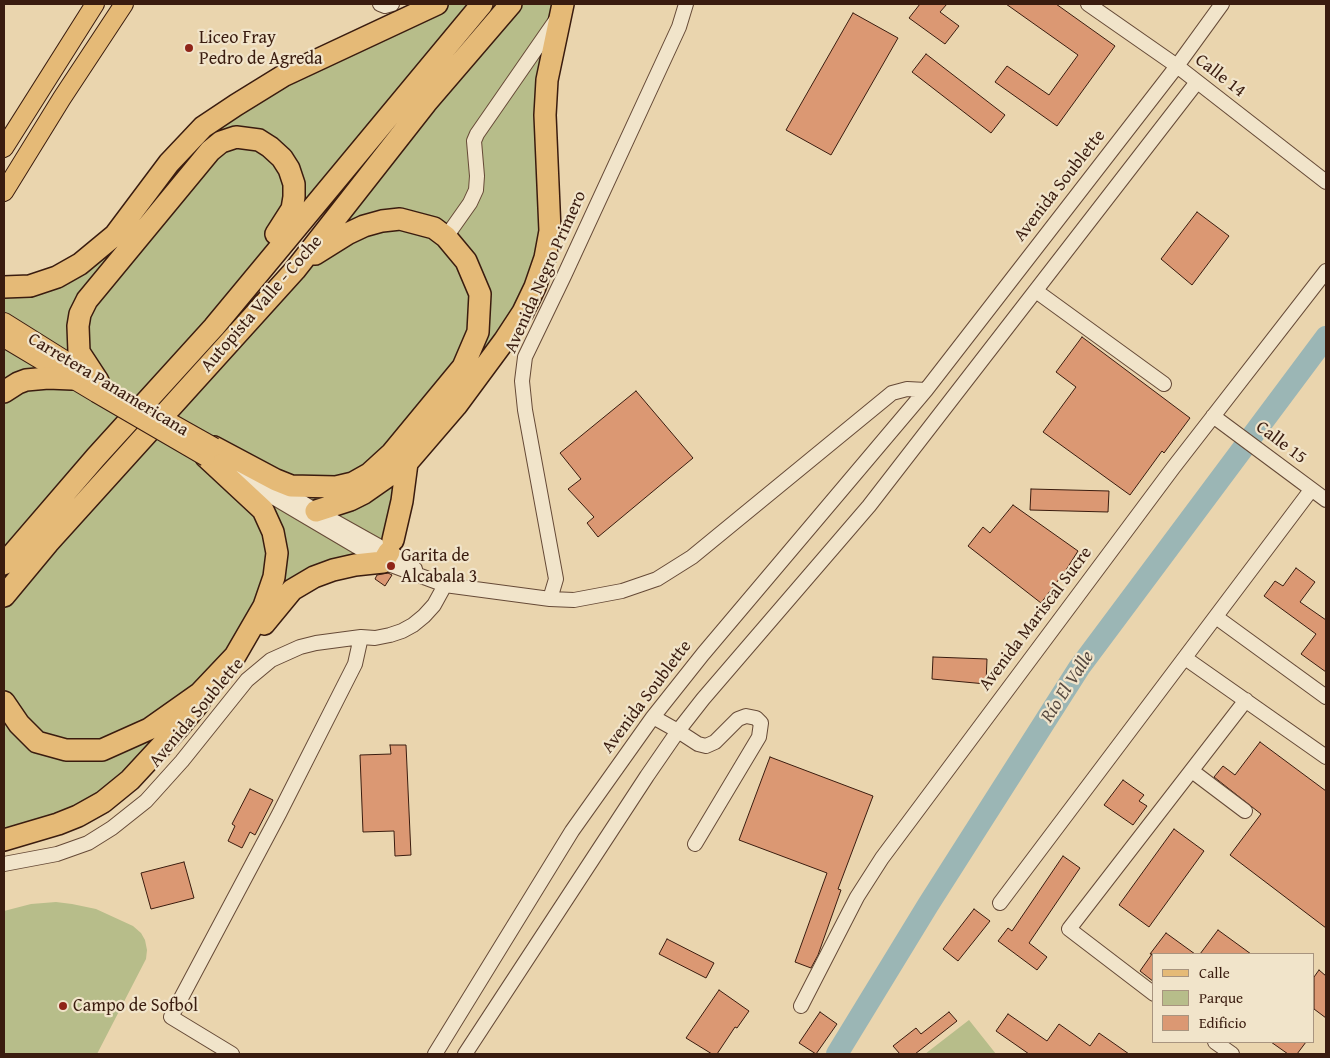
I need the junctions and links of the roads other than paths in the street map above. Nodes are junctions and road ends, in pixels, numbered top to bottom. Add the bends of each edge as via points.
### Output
1 (94, 4) edge
2 (124, 4) edge
3 (380, 4) edge
4 (392, 4) edge
5 (437, 4) edge
6 (482, 4) edge
7 (511, 4) edge
8 (686, 4) edge
9 (1088, 4) edge
10 (1222, 4) edge
11 (562, 9) edge
12 (1177, 66) junction
13 (1197, 82) junction
14 (9, 128) edge
15 (4, 148) edge
16 (1326, 182) edge
17 (4, 192) edge
18 (446, 238) junction
19 (295, 270) junction
20 (1326, 271) edge
21 (4, 287) edge
22 (1036, 291) junction
23 (4, 322) edge
24 (214, 327) junction
25 (4, 338) edge
26 (72, 379) junction
27 (1164, 384) dead end
28 (99, 386) junction
29 (926, 390) junction
30 (4, 392) edge
31 (1214, 416) junction
32 (210, 452) junction
33 (407, 463) junction
34 (1312, 490) junction
35 (1326, 500) edge
36 (316, 511) junction
37 (26, 537) junction
38 (389, 552) junction
39 (4, 556) edge
40 (4, 564) edge
41 (445, 586) junction
42 (7, 593) edge
43 (550, 599) junction
44 (4, 616) edge
45 (1216, 617) junction
46 (362, 637) junction
47 (1185, 658) junction
48 (1326, 697) edge
49 (1246, 700) junction
50 (4, 702) edge
51 (653, 717) junction
52 (678, 730) junction
53 (1326, 756) edge
54 (1192, 771) junction
55 (1245, 811) dead end
56 (4, 840) edge
57 (695, 844) dead end
58 (4, 864) edge
59 (1000, 903) dead end
60 (1152, 992) edge
61 (801, 1006) dead end
62 (1216, 1043) edge
63 (232, 1054) edge
64 (434, 1054) edge
65 (465, 1054) edge
66 (1232, 1054) edge

1 - 14 main road
2 - 17 main road
3 - 4 street
5 - 21 highway via 283,76 236,106 204,127 169,163 115,235 80,264 57,277 30,286
6 - 24 highway, Autopista Valle - Coche
7 - 19 highway, Autopista Valle - Coche via 426,103
8 - 43 street, Avenida Negro Primero via 675,36 524,357 524,410 556,579
9 - 12 street, Calle 14
10 - 12 street, Avenida Soublette
11 - 18 street via 477,134 474,141 476,190
11 - 33 highway via 546,80 550,231 546,258 523,312 504,341 456,406
12 - 13 street, Calle 14
12 - 29 street, Avenida Soublette
13 - 16 street, Calle 14
13 - 22 street
14 - 15 main road
18 - 19 highway via 434,228 419,224 400,219 382,221 347,234
18 - 32 highway via 466,261 480,294 478,332 462,367 392,453 369,474 353,483 336,487 291,486
19 - 42 highway, Autopista Valle - Coche via 48,543
20 - 31 street, Avenida Mariscal Sucre
22 - 27 street
22 - 52 street via 869,506
23 - 28 main road, Carretera Panamericana
24 - 28 highway via 292,209 294,184 289,169 282,158 258,140 236,137 221,142 210,151 87,300 78,326 79,352
24 - 37 highway, Autopista Valle - Coche
25 - 26 main road, Carretera Panamericana
26 - 28 main road, Carretera Panamericana
26 - 30 highway via 26,380
28 - 32 main road, Carretera Panamericana, bridge
29 - 43 street via 907,389 892,393 692,557 657,579 622,591 574,600
29 - 51 street, Avenida Soublette
31 - 34 street, Calle 15
31 - 61 street, Avenida Mariscal Sucre via 882,858 857,897
32 - 36 street
32 - 38 street
32 - 50 highway via 263,510 277,554 274,577 264,606 234,656 200,693 149,730 102,750 66,750 37,742
33 - 36 highway via 364,493
33 - 38 highway via 402,501
34 - 35 street, Calle 15
34 - 45 street
36 - 38 street
37 - 39 highway
37 - 40 highway, Autopista Valle - Coche
38 - 41 street via 427,579
38 - 56 highway via 328,571 292,590 179,727 117,791 94,807 58,824
41 - 43 street
41 - 46 street, Avenida Soublette via 434,604 413,625 390,635
42 - 44 highway
45 - 47 street
45 - 48 street
46 - 58 street, Avenida Soublette via 308,645 271,660 247,680 146,801 112,828 88,843 57,854
46 - 63 street via 355,664 171,1017
47 - 49 street
47 - 59 street
49 - 53 street
49 - 54 street
51 - 52 street
51 - 64 street, Avenida Soublette via 572,831
52 - 57 street via 706,746 715,742 738,719 746,716 756,718 761,724 758,736
52 - 65 street
54 - 55 street
54 - 60 street via 1069,929
62 - 66 street

